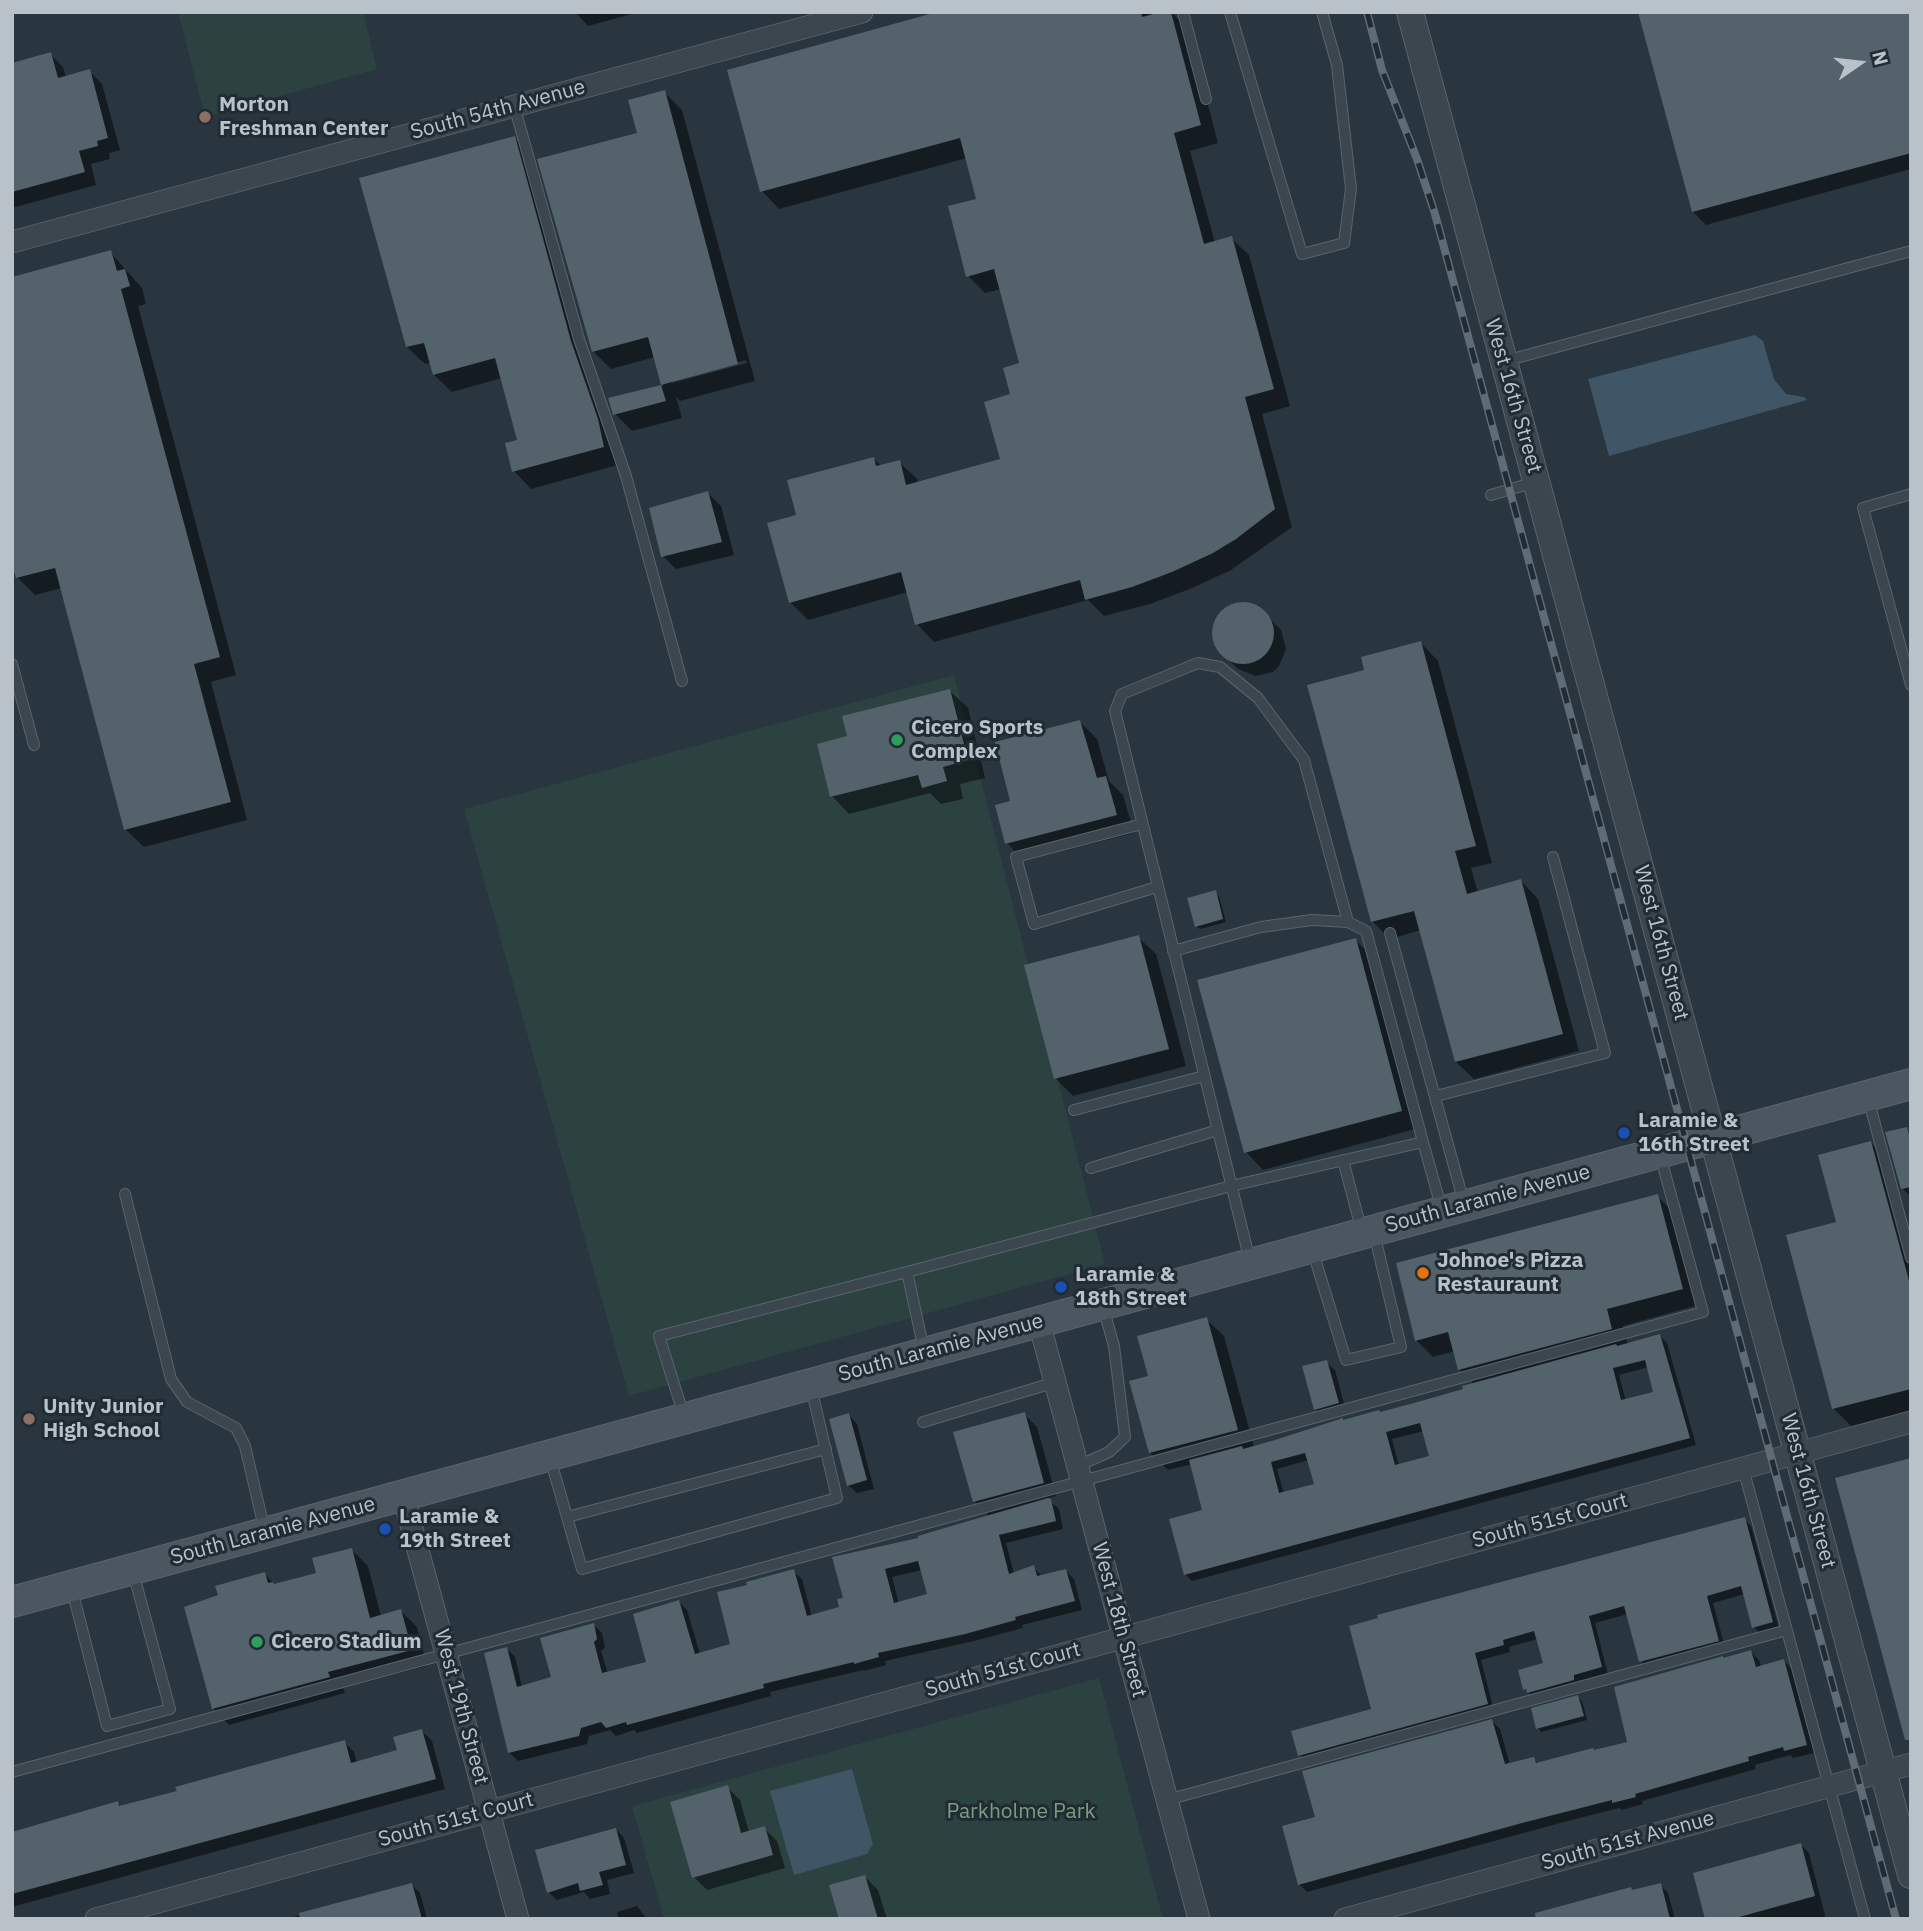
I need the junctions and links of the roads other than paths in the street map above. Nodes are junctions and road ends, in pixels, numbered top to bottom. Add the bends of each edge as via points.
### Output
1 (862, 12) edge
2 (1182, 12) edge
3 (1230, 12) edge
4 (1321, 12) edge
5 (1410, 12) edge
6 (1206, 99) dead end
7 (514, 105) junction
8 (12, 242) edge
9 (1911, 251) edge
10 (1502, 361) junction
11 (1536, 482) junction
12 (1911, 494) edge
13 (1491, 495) dead end
14 (12, 664) edge
15 (682, 681) dead end
16 (1911, 685) edge
17 (34, 746) dead end
18 (1142, 824) junction
19 (1553, 856) dead end
20 (1157, 887) junction
21 (1348, 922) junction
22 (1390, 933) dead end
23 (1173, 951) junction
24 (1204, 1076) junction
25 (1911, 1084) edge
26 (1436, 1096) junction
27 (1867, 1096) junction
28 (1074, 1110) dead end
29 (1218, 1130) junction
30 (1713, 1138) junction
31 (1423, 1142) junction
32 (1659, 1153) junction
33 (1343, 1160) junction
34 (1091, 1168) dead end
35 (1231, 1186) junction
36 (125, 1194) dead end
37 (1454, 1209) junction
38 (1368, 1232) junction
39 (1311, 1247) junction
40 (1911, 1258) edge
41 (1251, 1264) junction
42 (906, 1272) junction
43 (1102, 1305) junction
44 (1040, 1322) junction
45 (925, 1353) junction
46 (1056, 1382) junction
47 (811, 1384) junction
48 (685, 1418) junction
49 (923, 1422) dead end
50 (1911, 1422) edge
51 (826, 1449) junction
52 (1797, 1453) junction
53 (549, 1455) junction
54 (1743, 1468) junction
55 (1080, 1473) junction
56 (403, 1495) junction
57 (567, 1517) junction
58 (265, 1533) junction
59 (132, 1569) junction
60 (71, 1586) junction
61 (12, 1602) edge
62 (1787, 1630) junction
63 (1124, 1637) junction
64 (446, 1653) junction
65 (1911, 1764) edge
66 (1883, 1771) junction
67 (12, 1772) edge
68 (1829, 1786) junction
69 (1167, 1800) junction
70 (489, 1811) junction
71 (1911, 1875) edge
72 (96, 1919) edge
73 (518, 1919) edge
74 (1199, 1919) edge
75 (1345, 1919) edge
76 (1865, 1919) edge

1 - 7 street, South 54th Avenue
2 - 6 lane
3 - 4 lane via 1302,254 1344,243 1351,189 1337,65
5 - 10 street, West 16th Street
7 - 8 street, South 54th Avenue
7 - 15 lane via 579,339 626,476
9 - 10 lane
10 - 11 street, West 16th Street
11 - 13 lane
11 - 30 street, West 16th Street
12 - 16 lane via 1863,508
14 - 17 lane
18 - 20 lane
18 - 20 lane via 1016,857 1034,924
18 - 21 lane via 1115,711 1122,694 1198,663 1220,667 1258,698 1304,760
19 - 26 lane via 1605,1053
20 - 23 lane
21 - 23 lane via 1312,920 1261,927
21 - 31 lane via 1366,931
22 - 26 lane
23 - 24 lane
24 - 28 lane
24 - 29 lane
25 - 27 main road, South Laramie Avenue
26 - 37 lane
27 - 30 main road, South Laramie Avenue
27 - 40 lane
29 - 34 lane
29 - 35 lane
30 - 32 main road, South Laramie Avenue
30 - 52 street, West 16th Street
31 - 33 lane
31 - 37 lane
32 - 37 main road, South Laramie Avenue
32 - 55 lane via 1703,1312
33 - 35 lane
33 - 38 lane
35 - 41 lane
35 - 42 lane
36 - 58 lane via 171,1379 187,1402 236,1428 245,1446
37 - 38 main road, South Laramie Avenue
38 - 39 main road, South Laramie Avenue
38 - 39 lane via 1401,1346 1346,1360
39 - 41 main road, South Laramie Avenue
41 - 43 main road, South Laramie Avenue
42 - 45 lane
42 - 48 lane via 659,1336
43 - 44 main road, South Laramie Avenue
43 - 55 lane via 1112,1335 1125,1437
44 - 45 main road, South Laramie Avenue
44 - 46 street, West 18th Street
45 - 47 main road, South Laramie Avenue
46 - 49 lane
46 - 55 street, West 18th Street
47 - 48 main road, South Laramie Avenue
47 - 51 lane
48 - 53 main road, South Laramie Avenue
50 - 52 street, South 51st Court
51 - 57 lane
51 - 57 lane via 836,1498 582,1569
52 - 54 street, South 51st Court
52 - 66 street, West 16th Street
53 - 56 main road, South Laramie Avenue
53 - 57 lane
54 - 62 lane
54 - 63 street, South 51st Court
55 - 63 street, West 18th Street
55 - 64 lane
56 - 58 main road, South Laramie Avenue
56 - 64 street, West 19th Street
58 - 59 main road, South Laramie Avenue
59 - 60 main road, South Laramie Avenue
59 - 60 lane via 170,1709 107,1726
60 - 61 main road, South Laramie Avenue
62 - 68 lane
62 - 69 lane
63 - 69 street, West 18th Street
63 - 70 street, South 51st Court
64 - 67 lane
64 - 70 street, West 19th Street
65 - 66 street, South 51st Avenue
66 - 68 street, South 51st Avenue
66 - 71 street, West 16th Street
68 - 75 street, South 51st Avenue
68 - 76 lane
69 - 74 street, West 18th Street
70 - 72 street, South 51st Court
70 - 73 street, West 19th Street

